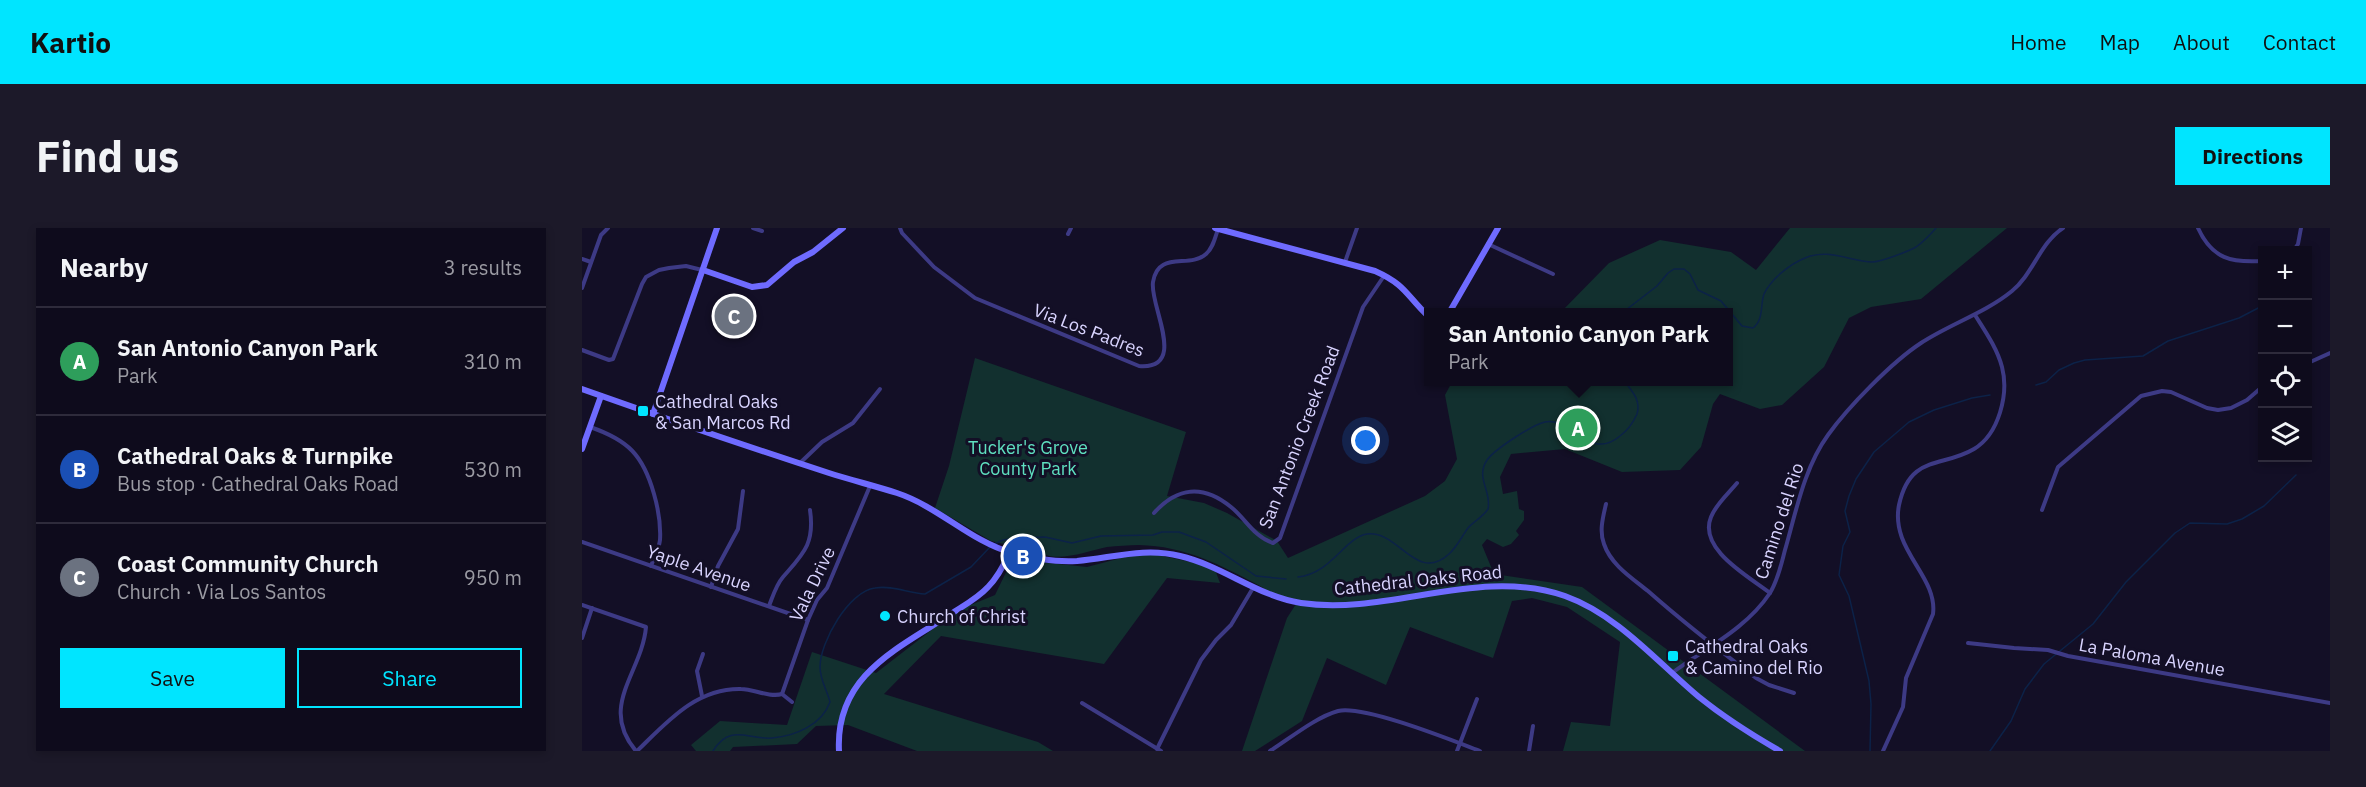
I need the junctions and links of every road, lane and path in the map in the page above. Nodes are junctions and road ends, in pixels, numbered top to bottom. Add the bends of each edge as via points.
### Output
1 (608, 228) edge
2 (717, 228) edge
3 (753, 228) edge
4 (843, 228) edge
5 (900, 228) edge
6 (1071, 228) edge
7 (1217, 228) edge
8 (1357, 228) edge
9 (1497, 228) edge
10 (2063, 228) edge
11 (2198, 228) edge
12 (2301, 228) edge
13 (762, 231) dead end
14 (1068, 234) dead end
15 (1487, 243) junction
16 (2297, 246) edge
17 (582, 259) edge
18 (2258, 261) edge
19 (591, 262) junction
20 (1345, 263) junction
21 (703, 270) junction
22 (1552, 274) dead end
23 (1384, 276) junction
24 (582, 288) edge
25 (1451, 308) edge
26 (1424, 311) edge
27 (1975, 315) junction
28 (582, 350) edge
29 (2330, 353) edge
30 (2312, 361) edge
31 (582, 389) edge
32 (880, 389) dead end
33 (2258, 390) edge
34 (601, 396) junction
35 (653, 414) junction
36 (590, 427) junction
37 (582, 449) edge
38 (800, 464) junction
39 (1737, 483) dead end
40 (870, 486) junction
41 (743, 491) dead end
42 (1606, 504) dead end
43 (810, 510) dead end
44 (2042, 510) dead end
45 (1154, 513) dead end
46 (582, 542) edge
47 (1010, 552) junction
48 (651, 566) junction
49 (711, 587) junction
50 (1253, 588) junction
51 (1770, 593) junction
52 (582, 605) edge
53 (769, 606) junction
54 (592, 608) junction
55 (808, 620) junction
56 (582, 638) edge
57 (1968, 643) dead end
58 (1713, 645) junction
59 (703, 654) dead end
60 (1671, 673) junction
61 (1794, 693) dead end
62 (782, 694) junction
63 (702, 696) junction
64 (1477, 699) dead end
65 (792, 702) dead end
66 (1082, 703) dead end
67 (2330, 703) edge
68 (1533, 726) dead end
69 (1460, 744) junction
70 (1159, 750) edge
71 (636, 751) edge
72 (839, 751) edge
73 (1270, 751) edge
74 (1457, 751) edge
75 (1480, 751) edge
76 (1529, 751) edge
77 (1780, 751) edge
78 (1883, 751) edge

1 - 19 street via 601,235
2 - 21 main road
3 - 13 street
4 - 21 main road via 767,285 742,284
5 - 7 street, Via Los Padres via 934,267 975,298 1146,367 1157,362 1165,348 1152,286 1157,271 1170,261 1191,261 1206,254
6 - 14 street
7 - 20 main road
8 - 20 street
9 - 15 main road
10 - 27 street, Camino del Rio via 2049,240 2026,277 2012,291
11 - 18 street via 2220,255 2234,261
12 - 16 street
15 - 22 street
15 - 25 main road
17 - 19 street
19 - 24 street
20 - 23 main road
21 - 28 street via 678,267 652,273 642,284 613,359
21 - 35 main road
23 - 26 main road via 1403,287
23 - 45 street, San Antonio Creek Road via 1363,307 1280,538 1273,543 1257,535 1231,507 1206,493 1176,494
27 - 51 street, Camino del Rio via 1922,343 1898,361 1827,436 1811,466
27 - 78 street via 2002,367 2001,405 1994,427 1980,445 1922,468 1901,496 1899,528 1912,560 1931,590 1934,604 1906,678 1903,707
29 - 30 street
31 - 34 main road, Cathedral Oaks Road
32 - 38 street via 853,423 822,442
33 - 44 street via 2231,408 2218,410 2171,392 2141,396 2063,461
34 - 35 main road, Cathedral Oaks Road
34 - 36 main road
35 - 38 main road, Cathedral Oaks Road
36 - 37 main road
36 - 48 street via 623,442 636,453 647,472 660,531
38 - 40 main road, Cathedral Oaks Road
39 - 51 street via 1712,515 1708,527 1710,540 1720,554
40 - 47 main road, Cathedral Oaks Road via 931,508 982,540
40 - 55 street, Vala Drive via 827,588
41 - 49 street via 738,530
42 - 58 street via 1602,537 1612,558
43 - 53 street via 812,527 803,555 782,577
46 - 48 street, Yaple Avenue
47 - 50 main road, Cathedral Oaks Road via 1058,561 1140,552 1176,555 1214,567
47 - 72 main road via 1000,573 978,596 884,657 859,680 844,710
48 - 49 street, Yaple Avenue
49 - 53 street, Yaple Avenue
50 - 60 main road, Cathedral Oaks Road via 1297,602 1335,605 1497,586 1540,589 1600,613
50 - 70 street via 1231,625 1201,660
51 - 58 street, Camino del Rio via 1737,629
52 - 54 street
53 - 55 street, Yaple Avenue
54 - 56 street
54 - 71 street via 646,627 620,710 622,731
55 - 62 street, Vala Drive
57 - 67 street, La Paloma Avenue via 2048,650
58 - 60 street, Camino del Rio
58 - 61 street via 1769,686
59 - 63 street via 697,671
60 - 77 main road, Cathedral Oaks Road via 1738,726
62 - 63 street via 741,689
62 - 65 street
63 - 71 street via 681,709
64 - 69 street
66 - 70 street
68 - 76 street
69 - 73 street via 1370,713 1347,710 1328,715
69 - 74 street
69 - 75 street

